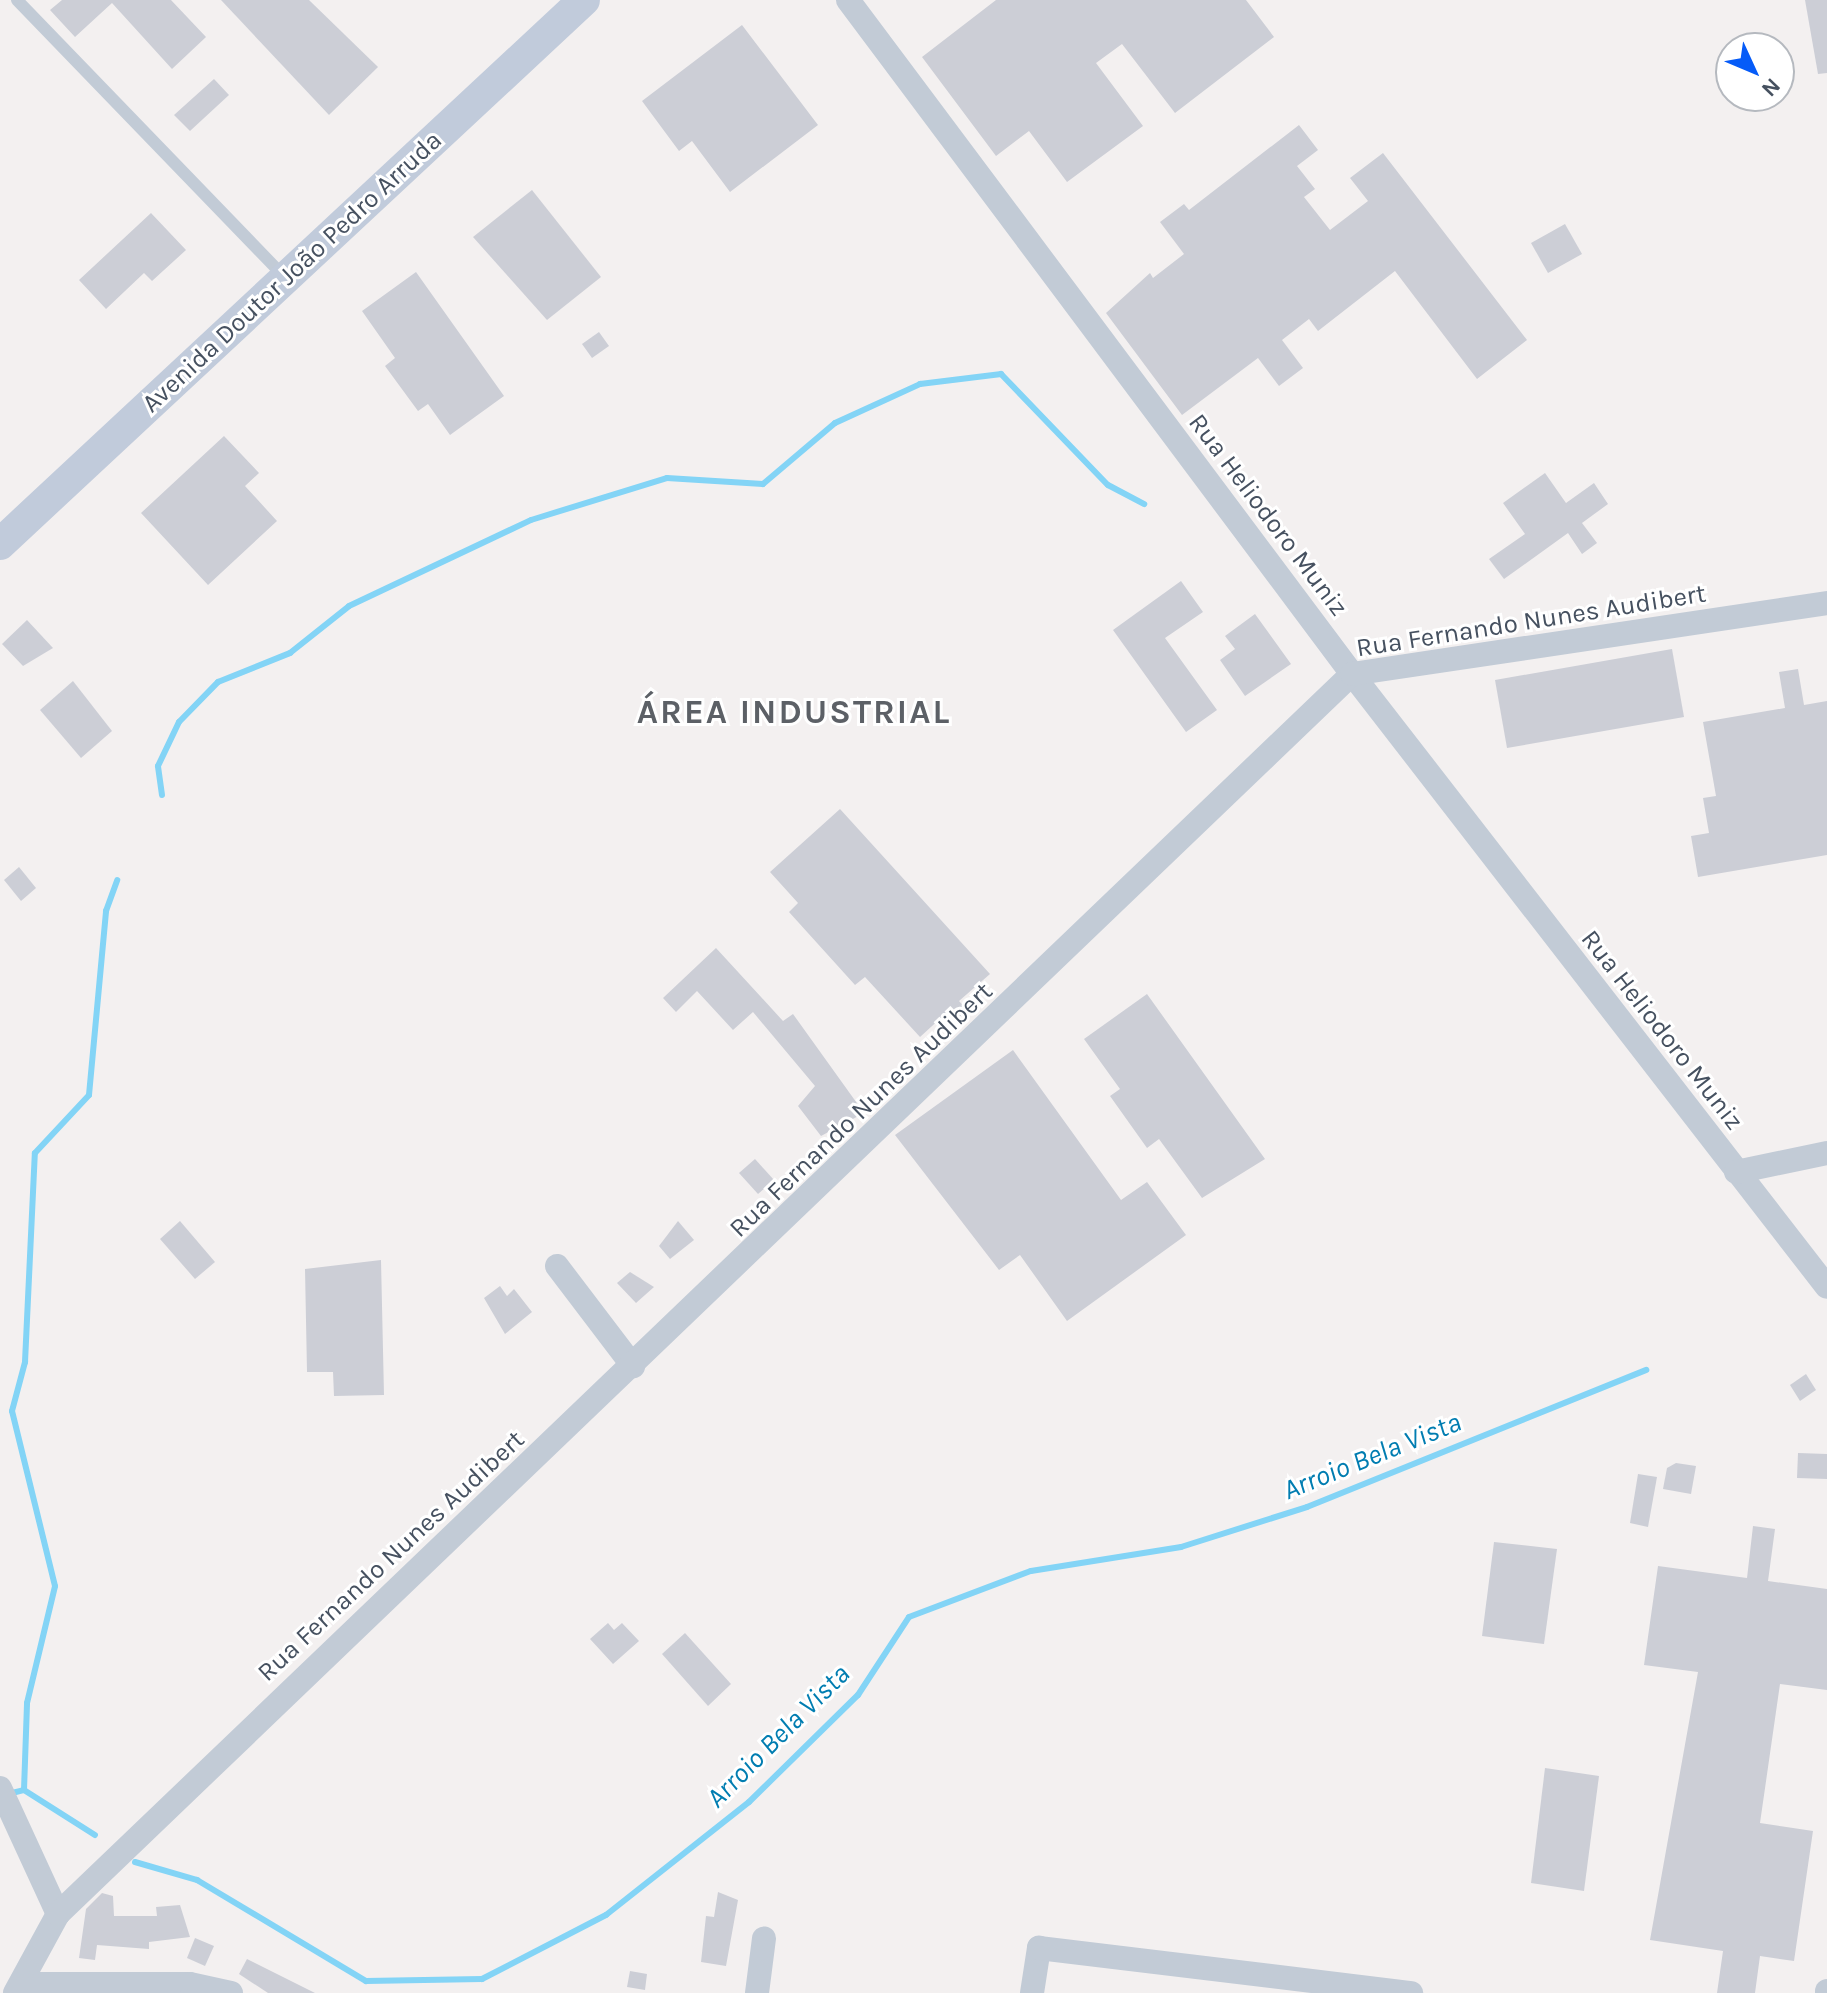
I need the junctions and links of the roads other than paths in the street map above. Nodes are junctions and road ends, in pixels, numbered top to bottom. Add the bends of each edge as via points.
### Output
1 (17, 0) edge
2 (584, 0) edge
3 (848, 0) edge
4 (285, 278) junction
5 (5, 530) edge
6 (1827, 603) edge
7 (1352, 674) junction
8 (1827, 1153) edge
9 (1736, 1172) junction
10 (557, 1266) dead end
11 (1827, 1287) edge
12 (633, 1366) junction
13 (5, 1798) edge
14 (58, 1914) junction
15 (764, 1938) dead end
16 (1269, 1985) edge
17 (189, 1988) edge
18 (18, 1989) edge
19 (231, 1993) edge
20 (757, 1993) edge
21 (1032, 1993) edge
22 (1411, 1993) edge

1 - 4 lane
2 - 4 main road, Avenida Doutor João Pedro Arruda
3 - 7 street, Rua Heliodoro Muniz
4 - 5 main road, Avenida Doutor João Pedro Arruda
6 - 7 street, Rua Fernando Nunes Audibert
7 - 9 street, Rua Heliodoro Muniz
7 - 12 street, Rua Fernando Nunes Audibert
8 - 9 street
9 - 11 street, Rua Heliodoro Muniz
10 - 12 street
12 - 14 street, Rua Fernando Nunes Audibert
13 - 14 street
14 - 18 street, Rua Fernando Nunes Audibert
15 - 20 street
16 - 21 street via 1039,1948
16 - 22 street
17 - 18 street
17 - 19 street

